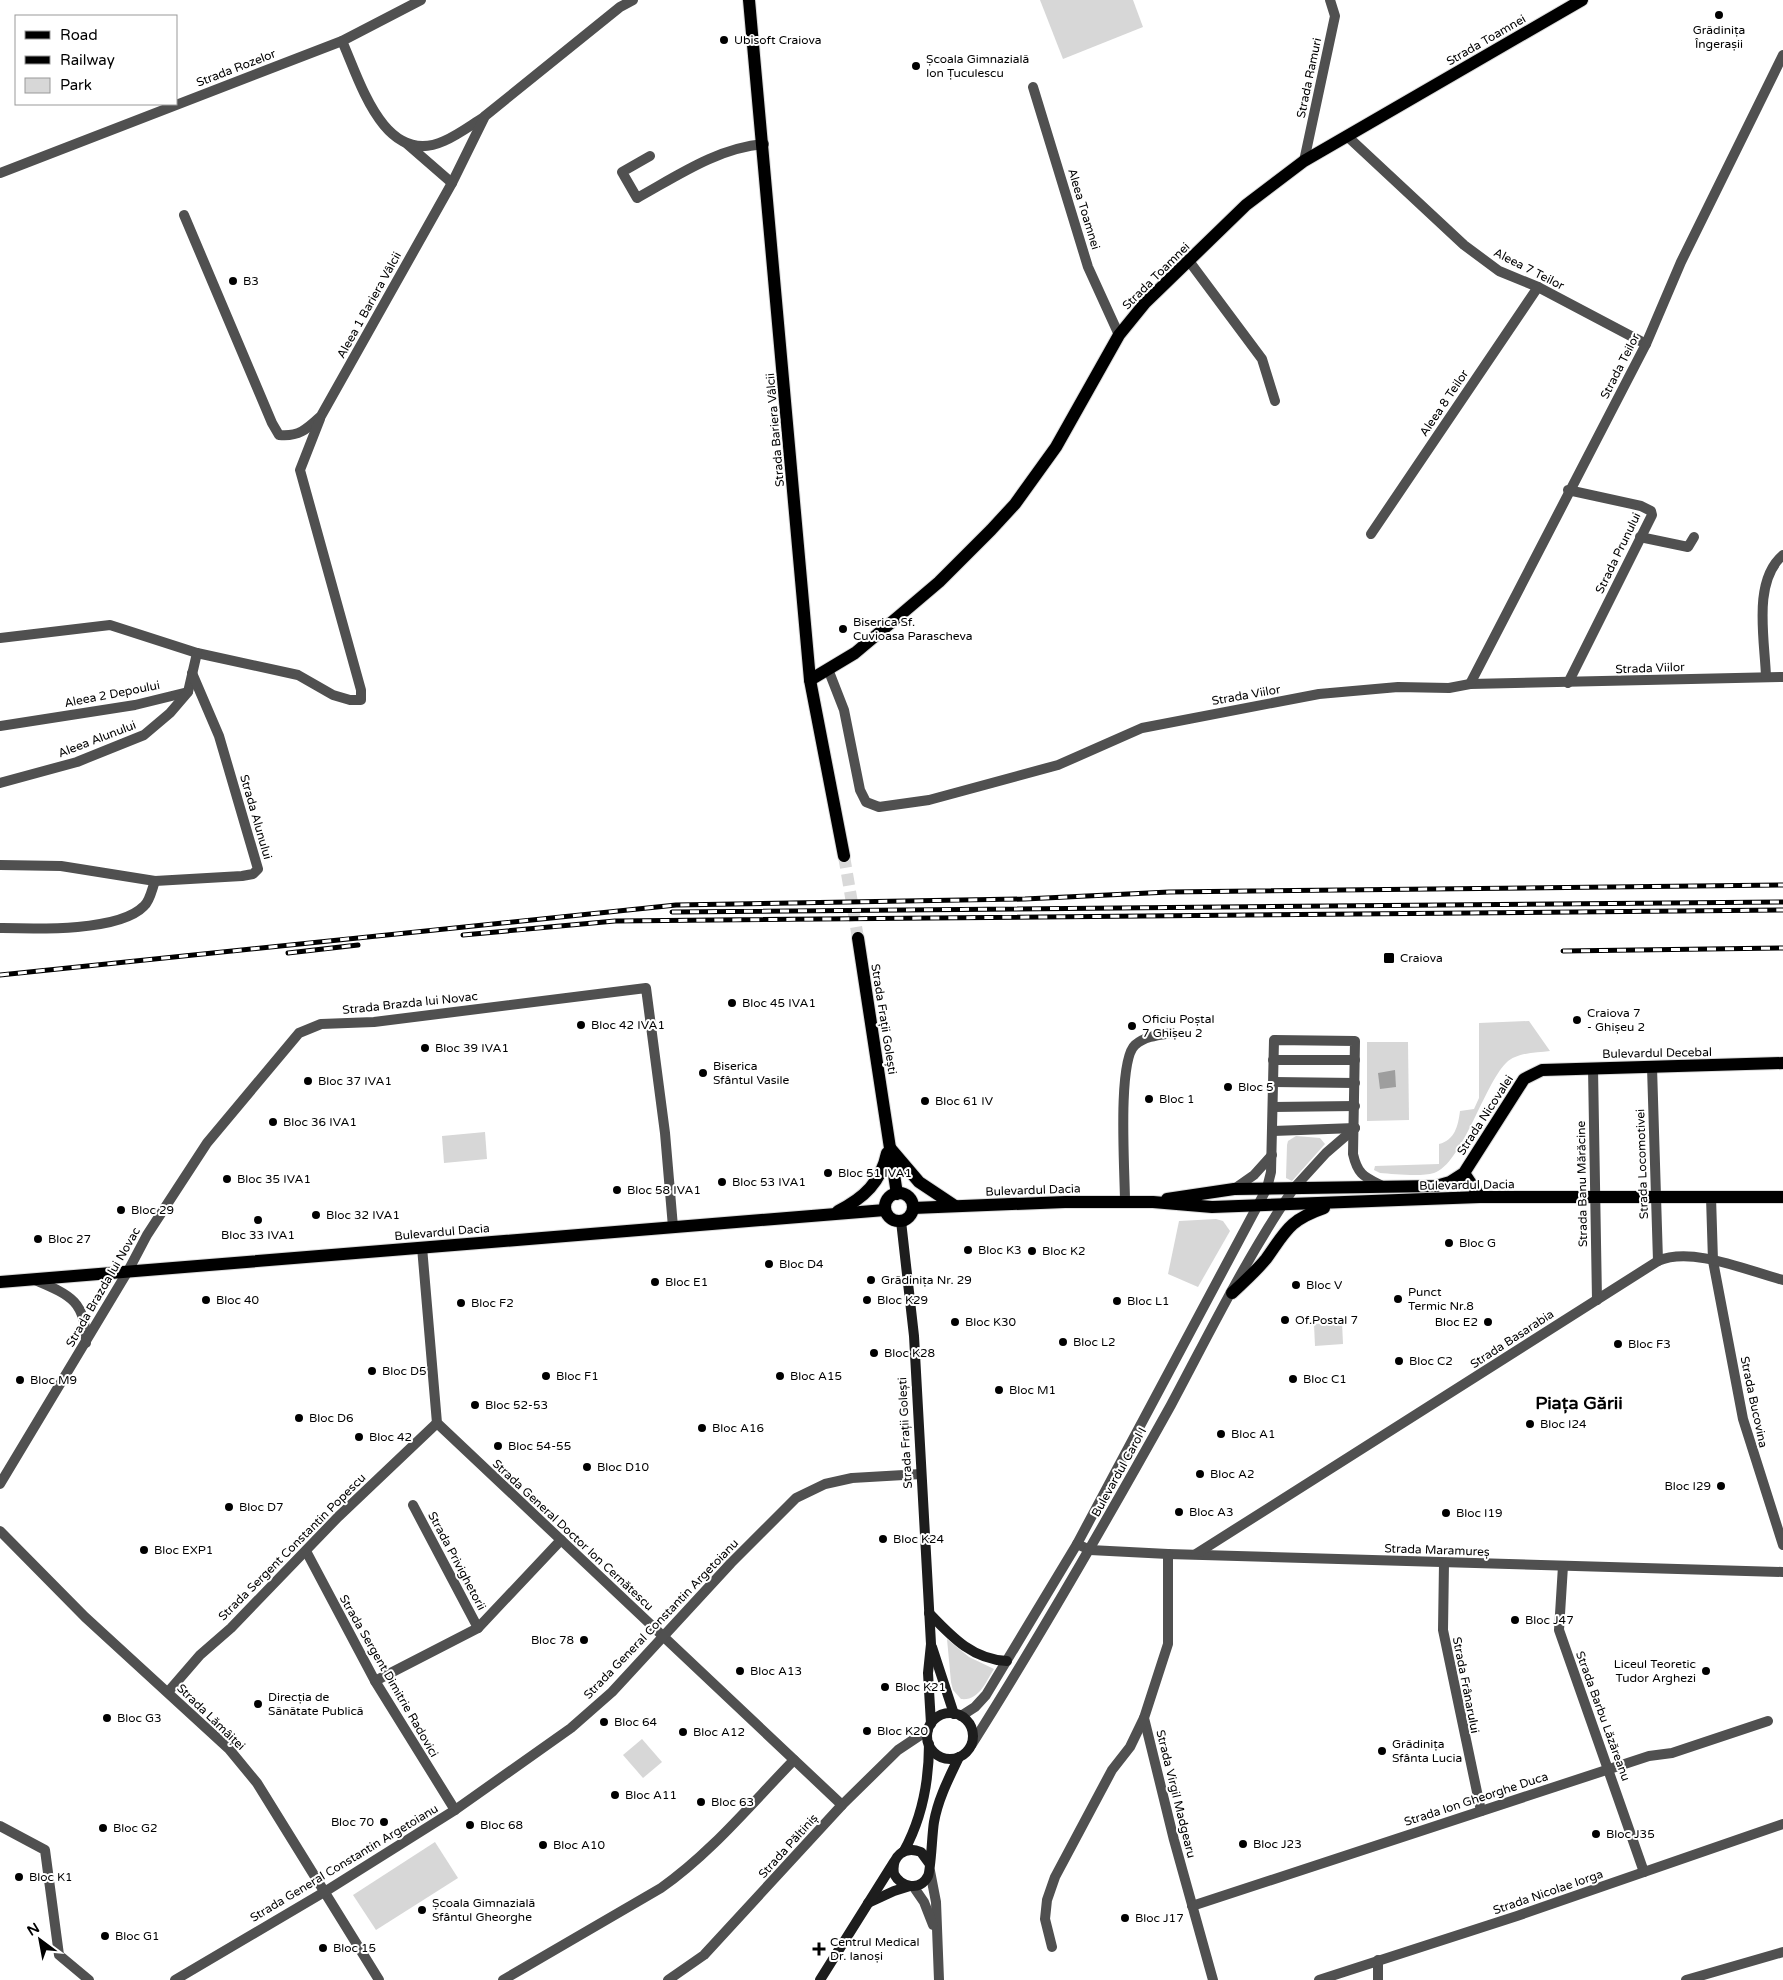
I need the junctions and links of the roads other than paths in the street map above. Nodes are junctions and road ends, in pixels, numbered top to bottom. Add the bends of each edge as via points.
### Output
1 (421, 0) edge
2 (633, 0) edge
3 (749, 0) edge
4 (1330, 0) edge
5 (1582, 0) edge
6 (342, 41) junction
7 (1783, 56) edge
8 (1033, 87) dead end
9 (178, 104) edge
10 (176, 105) edge
11 (485, 116) junction
12 (1348, 136) junction
13 (406, 142) junction
14 (764, 144) junction
15 (650, 156) dead end
16 (1304, 161) junction
17 (0, 173) edge
18 (452, 183) junction
19 (184, 215) dead end
20 (1189, 261) junction
21 (1538, 287) junction
22 (1119, 335) junction
23 (1646, 344) junction
24 (1274, 401) dead end
25 (321, 416) junction
26 (1568, 490) junction
27 (1371, 534) dead end
28 (1640, 537) junction
29 (1694, 537) dead end
30 (1783, 555) edge
31 (0, 638) edge
32 (197, 653) junction
33 (828, 668) junction
34 (192, 673) junction
35 (1766, 677) junction
36 (1783, 677) edge
37 (810, 680) junction
38 (1568, 683) junction
39 (1470, 684) junction
40 (188, 692) junction
41 (0, 726) edge
42 (0, 784) edge
43 (844, 856) tunnel mouth
44 (0, 865) edge
45 (155, 881) junction
46 (0, 928) edge
47 (858, 938) tunnel mouth
48 (1172, 1033) dead end
49 (1273, 1060) junction
50 (1355, 1060) junction
51 (1783, 1064) edge
52 (1652, 1067) junction
53 (1593, 1068) junction
54 (1531, 1074) joint
55 (1274, 1082) junction
56 (1355, 1083) junction
57 (1355, 1106) junction
58 (1274, 1107) junction
59 (1355, 1128) junction
60 (1273, 1131) junction
61 (888, 1146) junction
62 (1272, 1155) junction
63 (1464, 1173) junction
64 (1384, 1187) junction
65 (1266, 1188) junction
66 (1294, 1188) junction
67 (1234, 1189) junction
68 (897, 1194) junction
69 (1480, 1197) junction
70 (1595, 1197) junction
71 (1654, 1197) junction
72 (1711, 1197) junction
73 (1783, 1197) edge
74 (1126, 1202) junction
75 (1153, 1202) junction
76 (1337, 1204) junction
77 (955, 1206) junction
78 (1281, 1206) junction
79 (1256, 1207) junction
80 (913, 1208) junction
81 (886, 1210) junction
82 (834, 1214) junction
83 (901, 1221) junction
84 (673, 1227) junction
85 (422, 1247) junction
86 (1658, 1261) junction
87 (1713, 1261) junction
88 (128, 1271) junction
89 (34, 1279) junction
90 (1783, 1280) edge
91 (0, 1282) edge
92 (1232, 1293) junction
93 (1597, 1300) junction
94 (86, 1343) junction
95 (438, 1423) junction
96 (922, 1474) junction
97 (0, 1484) edge
98 (413, 1505) dead end
99 (0, 1531) edge
100 (561, 1540) junction
101 (1076, 1544) junction
102 (1783, 1545) edge
103 (1090, 1550) junction
104 (306, 1551) junction
105 (1168, 1554) junction
106 (1195, 1555) junction
107 (1444, 1563) junction
108 (1563, 1566) junction
109 (1783, 1572) edge
110 (929, 1613) junction
111 (478, 1628) junction
112 (663, 1637) junction
113 (931, 1644) junction
114 (1007, 1661) junction
115 (375, 1681) junction
116 (168, 1692) junction
117 (957, 1715) junction
118 (1144, 1718) junction
119 (1768, 1721) dead end
120 (930, 1727) junction
121 (929, 1744) junction
122 (972, 1744) junction
123 (959, 1757) junction
124 (794, 1760) junction
125 (1609, 1769) junction
126 (842, 1805) junction
127 (455, 1810) junction
128 (1481, 1811) junction
129 (1783, 1824) edge
130 (0, 1826) edge
131 (904, 1851) junction
132 (895, 1860) junction
133 (929, 1867) junction
134 (1644, 1872) junction
135 (911, 1886) junction
136 (326, 1891) junction
137 (868, 1904) junction
138 (1192, 1906) junction
139 (936, 1931) junction
140 (1052, 1947) dead end
141 (1783, 1952) edge
142 (1378, 1960) junction
143 (89, 1980) edge
144 (175, 1980) edge
145 (379, 1980) edge
146 (503, 1980) edge
147 (668, 1980) edge
148 (820, 1980) edge
149 (939, 1980) edge
150 (1213, 1980) edge
151 (1319, 1980) edge
152 (1378, 1980) edge
153 (1686, 1980) edge

1 - 6 street, Strada Rozelor
2 - 11 street, Aleea 1 Bariera Vâlcii via 620,7
3 - 14 main road, Strada Bariera Vâlcii
4 - 16 street, Strada Ramuri via 1335,16
5 - 12 main road, Strada Toamnei
6 - 9 street, Strada Rozelor
6 - 13 street via 381,123 393,136
7 - 23 street, Strada Teilor via 1681,262
8 - 22 street, Aleea Toamnei via 1088,267
10 - 17 street, Strada Rozelor
11 - 13 street via 443,142 423,146
11 - 18 street, Aleea 1 Bariera Vâlcii
12 - 16 main road, Strada Toamnei
12 - 21 street, Aleea 7 Teilor via 1464,245 1500,271
13 - 18 street
14 - 15 street via 745,146 706,160 636,198 622,172
14 - 37 main road, Strada Bariera Vâlcii
16 - 20 main road, Strada Toamnei via 1246,205
18 - 25 street, Aleea 1 Bariera Vâlcii
19 - 25 street, Aleea 1 Bariera Vâlcii via 279,435 305,432
20 - 22 main road, Strada Toamnei
20 - 24 street via 1262,359
21 - 23 street, Aleea 7 Teilor
21 - 27 street, Aleea 8 Teilor
22 - 33 main road, Strada Toamnei via 1056,447 1015,504 939,582 854,653
23 - 26 street, Strada Teilor
25 - 32 street via 300,470 361,690 361,700 333,695 298,675
26 - 28 street, Strada Prunului via 1648,509 1652,515
26 - 39 street, Strada Teilor
28 - 29 street via 1688,547
28 - 38 street, Strada Prunului
30 - 35 street via 1769,572 1763,598
31 - 32 street via 110,625
32 - 34 street
33 - 37 main road, Strada Toamnei
33 - 39 street, Strada Viilor via 844,710 860,790 866,802 879,807 929,800 1058,765 1142,728 1319,694 1398,687 1449,688
34 - 40 street
34 - 45 street, Strada Alunului via 219,736 258,869 253,874 242,876
35 - 36 street, Strada Viilor
35 - 38 street, Strada Viilor
37 - 43 main road, Strada Bariera Vâlcii
38 - 39 street, Strada Viilor
40 - 41 street, Aleea 2 Depoului via 135,705
40 - 42 street, Aleea Alunului via 170,713 144,734 77,762
44 - 45 street, Strada Alunului via 61,866
45 - 46 street via 146,906 127,918 75,927
47 - 61 main road, Strada Frații Golești
48 - 74 street via 1144,1038 1130,1052 1124,1080
49 - 50 street
49 - 50 street, Bulevardul Carol I via 1274,1040 1355,1041
49 - 55 street, Bulevardul Carol I
50 - 56 street
51 - 52 main road, Bulevardul Decebal
52 - 53 main road, Bulevardul Decebal
52 - 71 street, Strada Locomotivei
53 - 54 main road, Bulevardul Decebal via 1542,1070
53 - 70 street, Strada Banu Mărăcine
54 - 63 main road, Strada Nicovalei via 1513,1094
55 - 56 street
55 - 58 street, Bulevardul Carol I
56 - 57 street
57 - 58 street
57 - 59 street
58 - 60 street, Bulevardul Carol I
59 - 60 street
59 - 64 street via 1353,1154 1356,1169
59 - 66 street, Bulevardul Carol I via 1326,1153
60 - 62 street, Bulevardul Carol I
61 - 68 main road, Strada Frații Golești
61 - 77 main road via 919,1182
61 - 82 main road via 876,1184
62 - 65 street, Bulevardul Carol I
62 - 67 street via 1254,1175
63 - 64 main road, Bulevardul Dacia via 1436,1186
63 - 69 main road
64 - 66 main road, Bulevardul Dacia
65 - 66 main road, Bulevardul Dacia
65 - 67 main road, Bulevardul Dacia
65 - 79 street, Bulevardul Carol I
66 - 78 street, Bulevardul Carol I
67 - 75 main road, Bulevardul Dacia
68 - 80 main road via 908,1196
68 - 81 main road via 887,1200
69 - 70 main road, Bulevardul Dacia
69 - 76 main road, Bulevardul Dacia
70 - 71 main road, Bulevardul Dacia
70 - 93 street, Strada Banu Mărăcine
71 - 72 main road, Bulevardul Dacia
71 - 86 street, Strada Locomotivei
72 - 73 main road, Bulevardul Dacia
72 - 87 street, Strada Bucovina
74 - 75 main road, Bulevardul Dacia
74 - 77 main road, Bulevardul Dacia
75 - 79 main road, Bulevardul Dacia
76 - 78 main road, Bulevardul Dacia
76 - 92 main road via 1307,1214 1285,1230 1265,1260
77 - 80 main road, Bulevardul Dacia
78 - 79 main road, Bulevardul Dacia
78 - 92 street, Bulevardul Carol I
79 - 101 street, Bulevardul Carol I
80 - 83 main road via 910,1216
81 - 82 main road, Bulevardul Dacia
81 - 83 main road via 890,1218
82 - 84 main road, Bulevardul Dacia
83 - 96 main road, Strada Frații Golești via 914,1336
84 - 85 main road, Bulevardul Dacia
84 - 88 street, Strada Brazda lui Novac via 646,988 374,1022 321,1024 299,1033 207,1143 147,1235
85 - 88 main road, Bulevardul Dacia
85 - 95 street
86 - 87 street, Strada Basarabia via 1680,1256
86 - 93 street, Strada Basarabia
87 - 90 street, Strada Basarabia
87 - 102 street, Strada Bucovina via 1742,1419
88 - 89 main road, Bulevardul Dacia
88 - 94 street, Strada Brazda lui Novac
89 - 91 main road, Bulevardul Dacia
89 - 94 street via 66,1293 78,1304 86,1326
92 - 103 street, Bulevardul Carol I
93 - 106 street, Strada Basarabia
94 - 97 street, Strada Brazda lui Novac
95 - 100 street, Strada General Doctor Ion Cernătescu
95 - 104 street, Strada Sergent Constantin Popescu
96 - 110 main road, Strada Frații Golești
96 - 112 street, Strada General Constantin Argetoianu via 852,1478 824,1484 796,1498 731,1562
98 - 111 street, Strada Privighetorii
99 - 116 street, Strada Lămâiței via 85,1617
100 - 111 street, Strada Privighetorii
100 - 112 street, Strada General Doctor Ion Cernătescu
101 - 103 street
101 - 114 street, Bulevardul Carol I
103 - 105 street, Strada Maramureș
103 - 122 street, Bulevardul Carol I
104 - 115 street, Strada Sergent Dimitrie Radovici
104 - 116 street, Strada Sergent Constantin Popescu via 200,1655
105 - 106 street, Strada Maramureș
105 - 118 street, Strada Virgil Madgearu via 1168,1644
106 - 107 street, Strada Maramureș
107 - 108 street, Strada Maramureș
107 - 128 street, Strada Frânarului via 1442,1630
108 - 109 street, Strada Maramureș
108 - 125 street, Strada Barbu Lăzăreanu via 1559,1630
110 - 113 main road, Strada Frații Golești
110 - 114 main road via 963,1646 993,1660
111 - 115 street, Strada Privighetorii
112 - 124 street, Strada General Doctor Ion Cernătescu
112 - 127 street, Strada General Constantin Argetoianu via 612,1692 570,1728
113 - 117 main road, Strada Frații Golești
113 - 120 main road, Strada Frații Golești via 928,1673
114 - 117 street, Bulevardul Carol I via 975,1707
115 - 127 street, Strada Sergent Dimitrie Radovici
116 - 136 street, Strada Lămâiței via 229,1749 257,1782
117 - 120 main road via 945,1714
117 - 122 main road via 972,1728
118 - 138 street, Strada Virgil Madgearu
118 - 140 street via 1130,1748 1112,1770 1055,1877 1045,1919
119 - 125 street, Strada Ion Gheorghe Duca via 1672,1753 1649,1756
120 - 121 main road
120 - 126 street, Strada Păltiniș via 898,1750
121 - 123 main road via 932,1750 945,1758
121 - 131 main road via 929,1764 920,1815
122 - 123 main road
123 - 133 main road via 937,1810
124 - 126 street, Strada General Doctor Ion Cernătescu
124 - 146 street via 682,1873
125 - 128 street, Strada Ion Gheorghe Duca
125 - 134 street, Strada Barbu Lăzăreanu
126 - 147 street, Strada Păltiniș via 704,1954
127 - 136 street, Strada General Constantin Argetoianu
128 - 138 street, Strada Ion Gheorghe Duca
129 - 134 street, Strada Nicolae Iorga
130 - 143 street via 45,1850 59,1955
131 - 132 main road
131 - 133 main road via 921,1852
132 - 135 main road via 893,1867 898,1880
132 - 137 main road
133 - 135 main road via 922,1883
133 - 139 street via 936,1902
134 - 142 street, Strada Nicolae Iorga
135 - 137 main road
135 - 139 street via 924,1902
136 - 144 street, Strada General Constantin Argetoianu
136 - 145 street, Strada Lămâiței
137 - 148 main road
138 - 150 street, Strada Virgil Madgearu
139 - 149 street
141 - 153 street
142 - 151 street, Strada Nicolae Iorga
142 - 152 street

